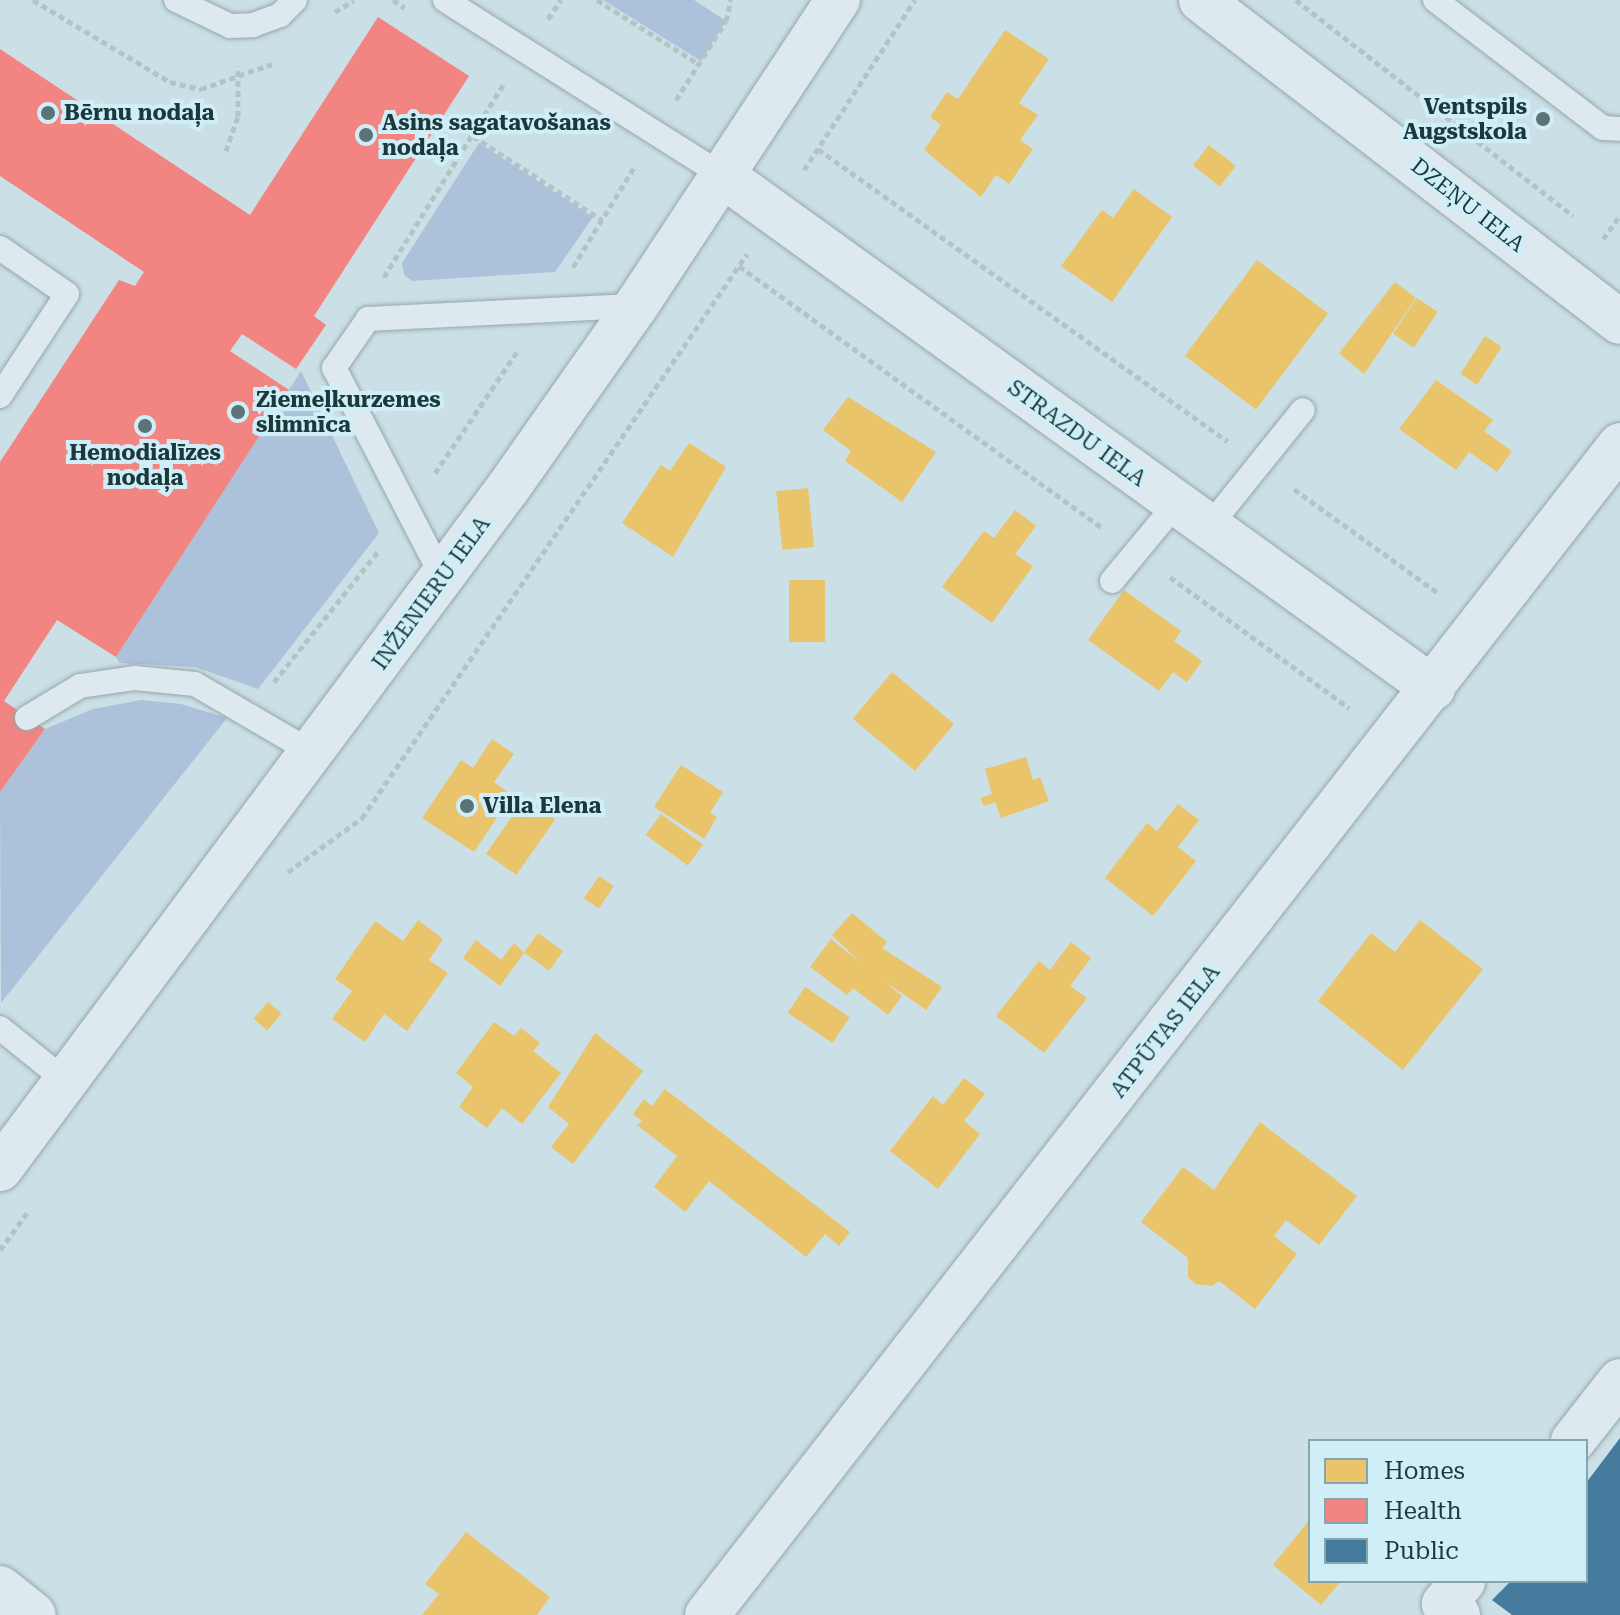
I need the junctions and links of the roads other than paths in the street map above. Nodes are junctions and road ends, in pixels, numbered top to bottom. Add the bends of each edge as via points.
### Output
1 (176, 0) edge
2 (295, 0) edge
3 (445, 0) edge
4 (838, 0) edge
5 (1201, 0) edge
6 (1435, 0) edge
7 (1620, 129) edge
8 (722, 175) junction
9 (0, 248) edge
10 (636, 306) junction
11 (1620, 322) edge
12 (0, 396) edge
13 (1303, 410) dead end
14 (1620, 445) edge
15 (1192, 516) junction
16 (443, 578) junction
17 (1112, 581) dead end
18 (1433, 688) junction
19 (27, 718) dead end
20 (313, 753) junction
21 (0, 1028) edge
22 (66, 1081) junction
23 (0, 1169) edge
24 (1620, 1381) edge
25 (1575, 1439) edge
26 (1461, 1583) edge
27 (0, 1588) edge
28 (34, 1615) edge
29 (707, 1615) edge
30 (1458, 1615) edge

1 - 2 lane via 230,26 280,15
3 - 8 lane
4 - 8 street, INŽENIERU IELA
5 - 11 street, DZEŅU IELA
6 - 7 lane via 1603,128
8 - 10 street, INŽENIERU IELA
8 - 15 street, STRAZDU IELA
9 - 12 lane via 67,294
10 - 16 street, INŽENIERU IELA
10 - 16 lane via 368,319 334,368
13 - 15 lane via 1259,464
14 - 18 street, ATPŪTAS IELA
15 - 17 lane via 1136,553
15 - 18 street, STRAZDU IELA
16 - 20 street, INŽENIERU IELA
18 - 29 street, ATPŪTAS IELA
19 - 20 lane via 80,686 135,678 195,684
20 - 22 street, INŽENIERU IELA
21 - 22 lane
22 - 23 street, INŽENIERU IELA
24 - 25 street
26 - 30 street via 1444,1604
27 - 28 street

